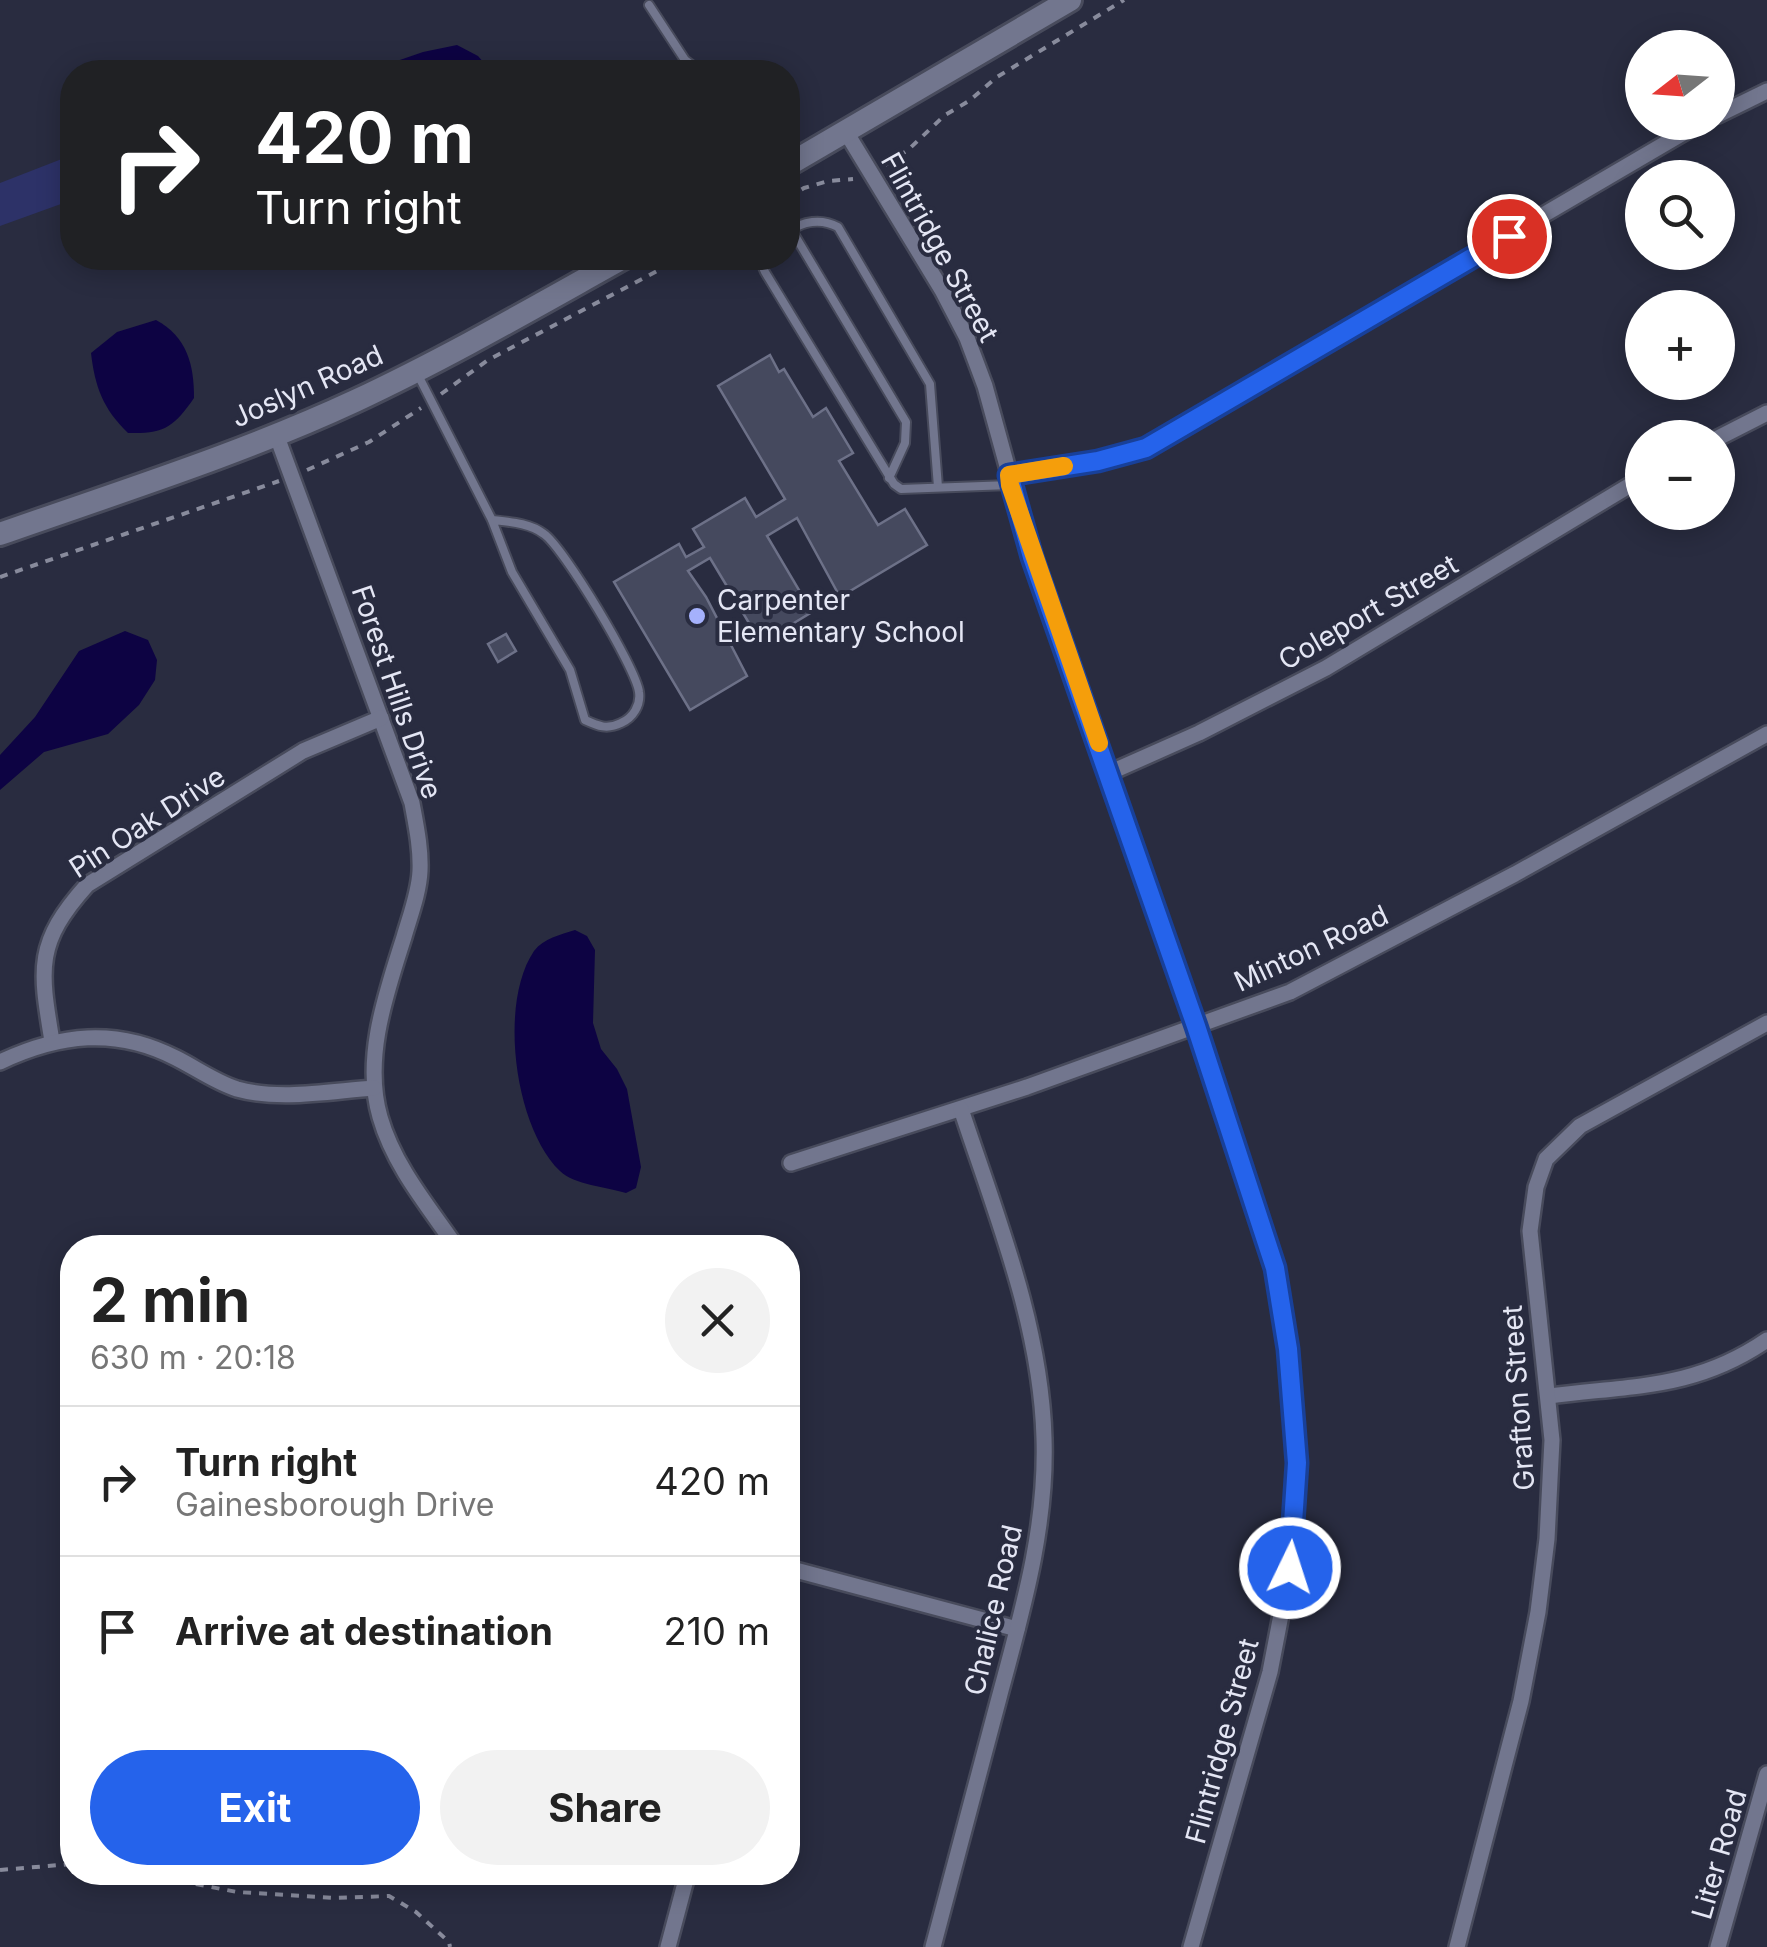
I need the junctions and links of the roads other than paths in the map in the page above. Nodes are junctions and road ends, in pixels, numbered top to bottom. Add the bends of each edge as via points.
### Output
1 (1070, 0) edge
2 (649, 6) dead end
3 (685, 60) edge
4 (1767, 91) edge
5 (1735, 107) edge
6 (846, 132) junction
7 (1671, 140) edge
8 (800, 155) edge
9 (800, 227) edge
10 (800, 247) edge
11 (601, 270) edge
12 (764, 270) edge
13 (416, 371) junction
14 (1767, 413) edge
15 (1735, 429) edge
16 (276, 434) junction
17 (889, 478) junction
18 (1009, 480) junction
19 (938, 486) junction
20 (1625, 488) edge
21 (492, 520) junction
22 (0, 534) edge
23 (381, 718) junction
24 (1767, 734) edge
25 (1109, 773) junction
26 (1767, 1023) edge
27 (1196, 1026) junction
28 (52, 1042) junction
29 (0, 1062) edge
30 (374, 1088) junction
31 (961, 1109) junction
32 (790, 1163) dead end
33 (448, 1235) edge
34 (1767, 1340) edge
35 (1548, 1396) junction
36 (800, 1571) edge
37 (1018, 1629) junction
38 (1767, 1774) edge
39 (685, 1885) edge
40 (668, 1947) edge
41 (933, 1947) edge
42 (1191, 1947) edge
43 (1457, 1947) edge
44 (1718, 1947) edge

1 - 6 street
2 - 3 lane
4 - 5 street
6 - 8 street
6 - 18 street, Flintridge Street via 967,338
7 - 18 street via 1146,448
9 - 19 lane via 817,221 838,227 920,364 934,396
10 - 17 lane via 906,422 906,442
11 - 13 street, Joslyn Road
12 - 17 lane
13 - 16 street, Joslyn Road
13 - 21 lane
14 - 15 street
16 - 22 street, Joslyn Road
16 - 23 street, Forest Hills Drive
17 - 19 lane via 901,489
18 - 19 lane
18 - 25 street, Flintridge Street
20 - 25 street, Coleport Street via 1326,668
21 - 21 lane via 512,572 570,670 585,720 601,728 629,719 640,693 631,669 562,554 544,534
23 - 28 street, Pin Oak Drive via 304,751 87,885 46,946 41,978
23 - 30 street, Forest Hills Drive via 412,803 420,874 383,1009
24 - 27 street, Minton Road via 1290,992
25 - 27 street, Flintridge Street
26 - 35 street, Grafton Street via 1580,1126 1546,1158 1530,1231
27 - 31 street, Minton Road
27 - 42 street, Flintridge Street via 1275,1268 1297,1463 1290,1568 1270,1672
28 - 29 street
28 - 30 street via 95,1036 142,1044 215,1080 264,1094
30 - 33 street, Forest Hills Drive via 390,1145
31 - 32 street, Minton Road
31 - 37 street, Chalice Road via 1038,1370 1044,1493
34 - 35 street via 1678,1382
35 - 43 street, Grafton Street via 1552,1486 1538,1612
36 - 37 street
37 - 41 street, Chalice Road
38 - 44 street, Liter Road
39 - 40 street

